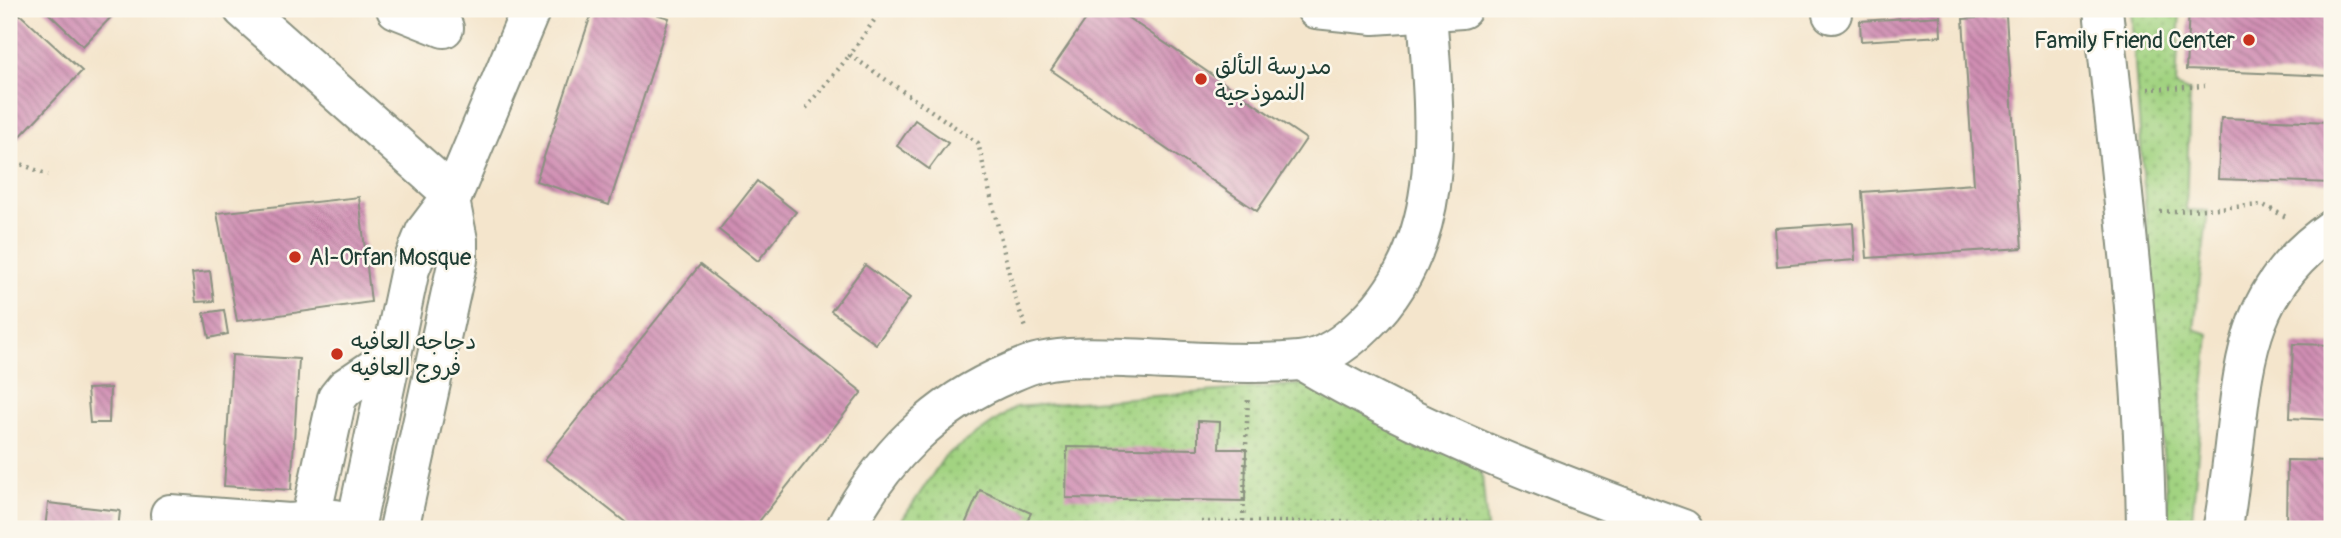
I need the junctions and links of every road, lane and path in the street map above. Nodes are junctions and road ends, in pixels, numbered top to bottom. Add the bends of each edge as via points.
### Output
1 (243, 9) edge
2 (396, 9) edge
3 (531, 9) edge
4 (882, 9) edge
5 (1316, 9) edge
6 (2103, 9) edge
7 (1444, 11) edge
8 (444, 28) dead end
9 (850, 55) junction
10 (2206, 86) dead end
11 (2112, 91) junction
12 (806, 108) dead end
13 (9, 159) edge
14 (48, 175) dead end
15 (451, 198) junction
16 (2124, 214) junction
17 (2322, 235) edge
18 (391, 357) junction
19 (1249, 361) junction
20 (1302, 361) junction
21 (1038, 362) junction
22 (170, 514) dead end
23 (310, 522) junction
24 (1243, 522) junction
25 (1473, 522) dead end
26 (356, 526) edge
27 (399, 529) edge
28 (845, 529) edge
29 (1201, 529) edge
30 (1684, 529) edge
31 (2146, 529) edge
32 (2222, 529) edge

1 - 15 street
2 - 8 street
3 - 15 street
4 - 9 path
5 - 7 street via 1374,15
6 - 11 street
7 - 20 street via 1433,176 1422,225 1404,272 1378,312 1345,344
9 - 12 path
9 - 21 path via 978,143 1015,298
10 - 11 path
11 - 16 street
13 - 14 path
15 - 18 street via 416,251
15 - 27 street via 457,260
16 - 17 path via 2263,205
16 - 31 street via 2141,380
17 - 32 street via 2282,274 2259,311 2246,352
18 - 23 street via 337,398
18 - 26 street
19 - 20 street
19 - 21 street via 1084,357
19 - 24 path
20 - 30 street via 1344,386 1530,474
21 - 28 street via 986,383 939,413 897,451 862,496
22 - 23 street
23 - 26 street via 330,519
24 - 25 path
24 - 29 path via 1201,522

